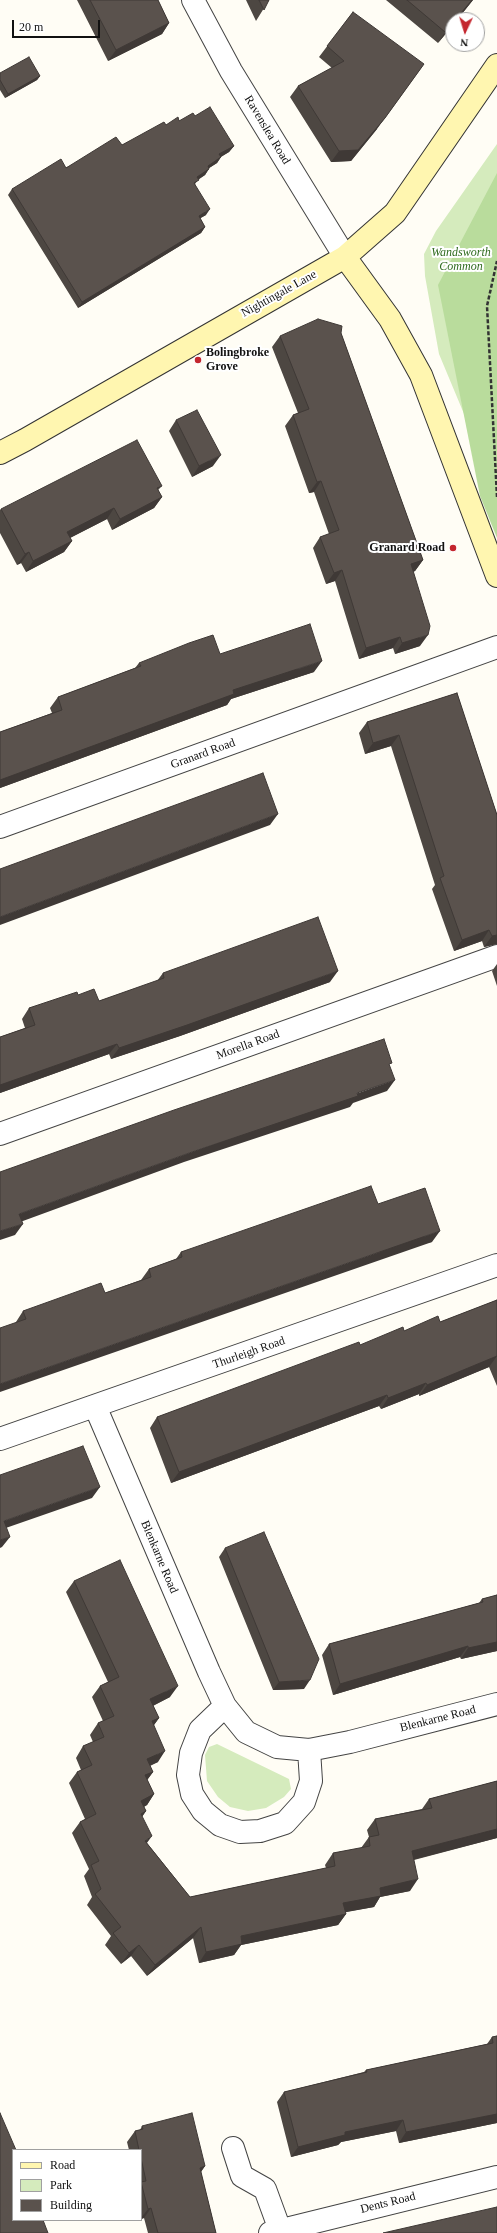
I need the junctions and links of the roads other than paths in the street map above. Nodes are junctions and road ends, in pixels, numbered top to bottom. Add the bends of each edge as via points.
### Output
1 (193, 0) edge
2 (497, 65) edge
3 (345, 257) junction
4 (0, 453) edge
5 (497, 576) edge
6 (497, 647) edge
7 (0, 827) edge
8 (497, 956) edge
9 (0, 1134) edge
10 (497, 1265) edge
11 (95, 1406) junction
12 (0, 1439) edge
13 (497, 1704) edge
14 (225, 1706) junction
15 (309, 1750) junction
16 (233, 2148) dead end
17 (497, 2177) edge
18 (275, 2231) edge

1 - 3 street, Ravenslea Road via 231,71
2 - 3 main road, Nightingale Lane via 395,213
3 - 4 main road, Nightingale Lane
3 - 5 main road via 390,319 421,375
6 - 7 street, Granard Road
8 - 9 street, Morella Road
10 - 11 street, Thurleigh Road
11 - 12 street, Thurleigh Road
11 - 14 street, Blenkarne Road
13 - 15 street, Blenkarne Road
14 - 15 street, Blenkarne Road via 246,1732 277,1747
14 - 15 street via 200,1730 191,1753 188,1775 192,1794 203,1811 220,1825 240,1832 260,1831 285,1823 304,1802 311,1781
16 - 18 street via 242,2176 265,2189
17 - 18 street, Dents Road

